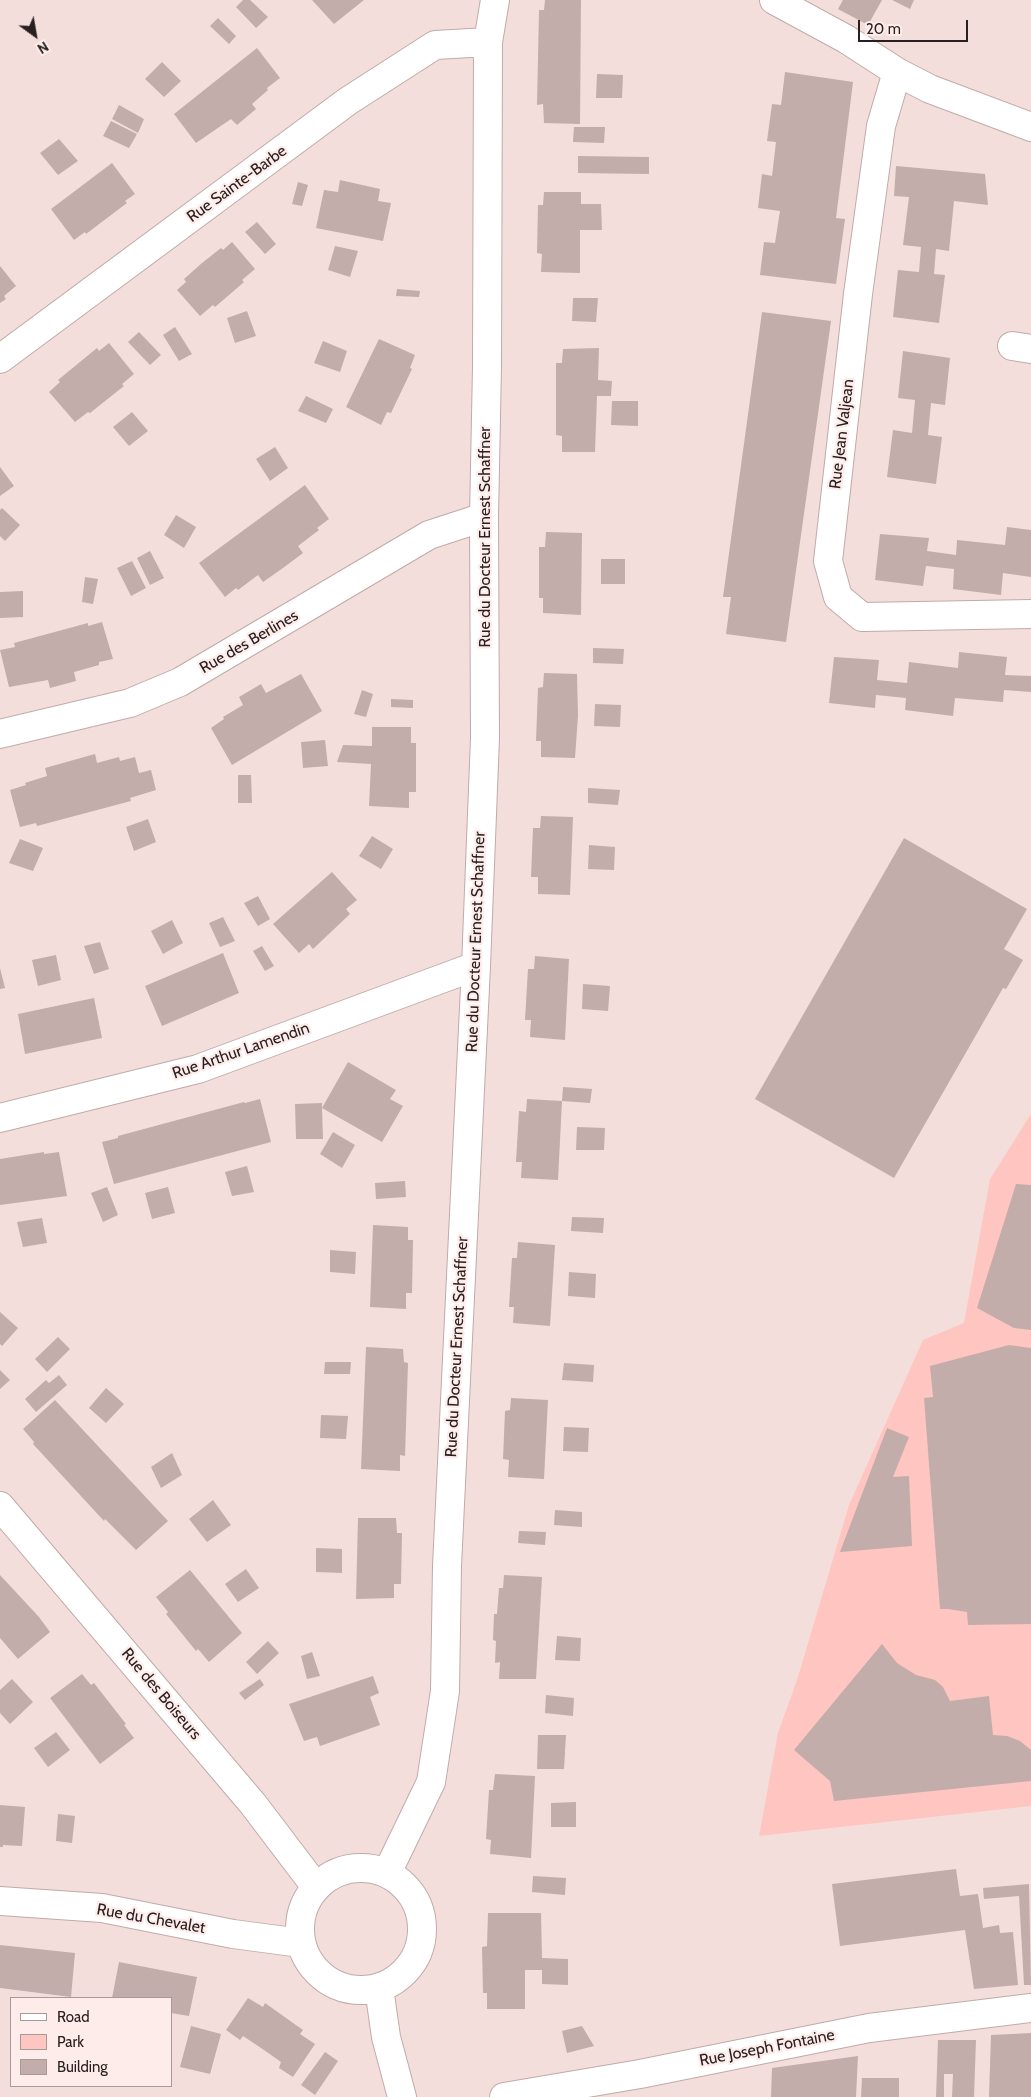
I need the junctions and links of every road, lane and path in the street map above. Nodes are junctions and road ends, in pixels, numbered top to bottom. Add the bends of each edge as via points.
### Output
1 (495, 0) edge
2 (774, 0) edge
3 (488, 42) junction
4 (897, 72) junction
5 (1031, 127) edge
6 (0, 359) edge
7 (484, 517) junction
8 (1031, 614) edge
9 (0, 734) edge
10 (476, 966) junction
11 (0, 1118) edge
12 (0, 1506) edge
13 (387, 1874) junction
14 (316, 1887) junction
15 (0, 1901) edge
16 (301, 1943) junction
17 (379, 1988) junction
18 (1031, 2008) edge
19 (402, 2097) edge
20 (504, 2097) edge

1 - 3 street, Rue du Docteur Ernest Schaffner
2 - 4 street
3 - 6 street, Rue Sainte-Barbe via 435,45 348,102
3 - 7 street, Rue du Docteur Ernest Schaffner
4 - 5 street via 930,89
4 - 8 street, Rue Jean Valjean via 882,126 858,294 828,560 838,597 862,617
7 - 9 street, Rue des Berlines via 429,535 180,682 130,703
7 - 10 street, Rue du Docteur Ernest Schaffner via 485,738
10 - 11 street, Rue Arthur Lamendin via 198,1069
10 - 13 street, Rue du Docteur Ernest Schaffner via 446,1566 445,1691 431,1782
12 - 14 street, Rue des Boiseurs via 253,1804
13 - 14 street via 369,1868 349,1868
13 - 17 street via 403,1884 414,1898 421,1915 423,1934 409,1968 396,1980
14 - 16 street via 302,1913
15 - 16 street, Rue du Chevalet via 102,1908 233,1934
16 - 17 street via 309,1961 322,1977 339,1987
17 - 19 street via 386,2037
18 - 20 street, Rue Joseph Fontaine via 869,2028 640,2074

